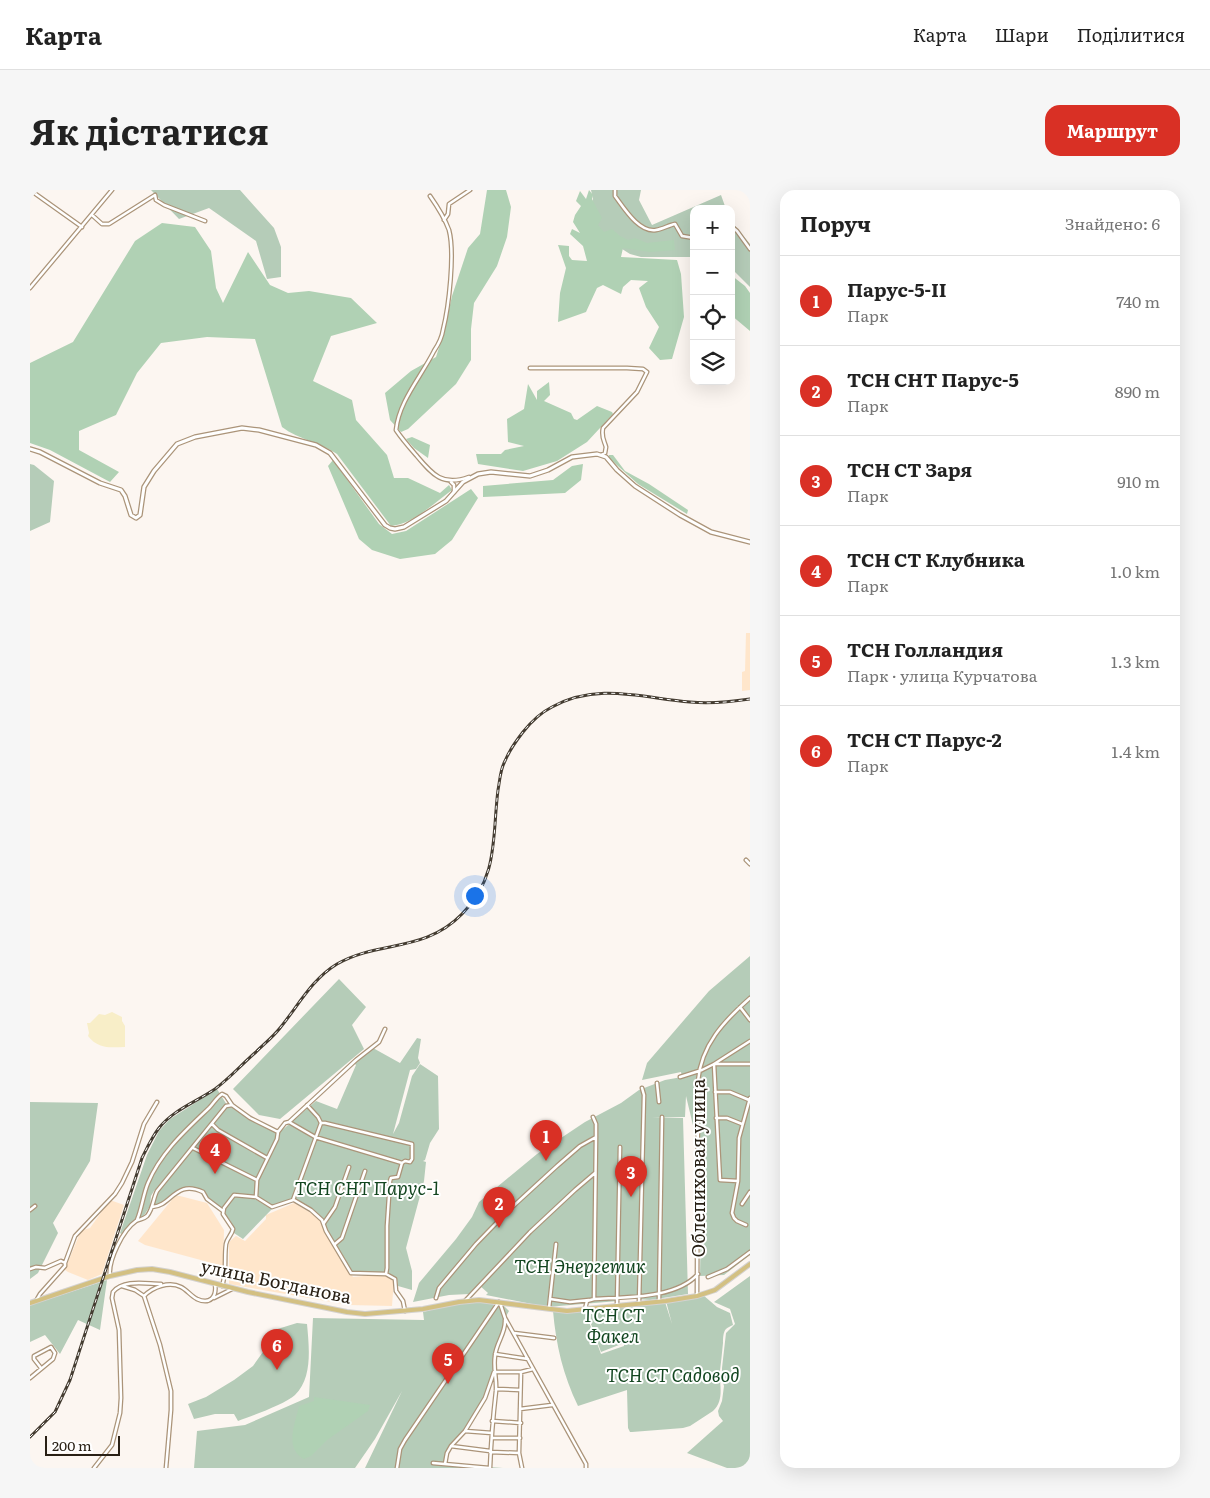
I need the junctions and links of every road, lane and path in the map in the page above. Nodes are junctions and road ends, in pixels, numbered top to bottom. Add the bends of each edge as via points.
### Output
1 (30, 190) edge
2 (112, 190) edge
3 (470, 190) edge
4 (615, 190) edge
5 (430, 196) dead end
6 (92, 215) dead end
7 (444, 220) junction
8 (205, 221) dead end
9 (82, 227) junction
10 (735, 229) edge
11 (690, 237) edge
12 (750, 249) edge
13 (30, 288) edge
14 (530, 368) dead end
15 (30, 449) edge
16 (603, 454) junction
17 (469, 477) junction
18 (447, 481) junction
19 (454, 492) junction
20 (750, 542) edge
21 (746, 860) dead end
22 (750, 864) edge
23 (750, 998) edge
24 (740, 1007) junction
25 (750, 1020) edge
26 (386, 1029) dead end
27 (750, 1041) edge
28 (714, 1064) junction
29 (750, 1064) edge
30 (699, 1071) junction
31 (680, 1077) dead end
32 (657, 1083) dead end
33 (642, 1088) dead end
34 (715, 1092) junction
35 (749, 1099) edge
36 (157, 1102) dead end
37 (659, 1102) dead end
38 (232, 1105) junction
39 (307, 1105) junction
40 (593, 1117) dead end
41 (662, 1117) dead end
42 (716, 1118) junction
43 (289, 1122) junction
44 (321, 1123) junction
45 (212, 1124) junction
46 (742, 1124) junction
47 (278, 1132) junction
48 (596, 1137) junction
49 (315, 1138) junction
50 (620, 1147) dead end
51 (192, 1148) junction
52 (267, 1158) junction
53 (402, 1163) junction
54 (349, 1167) dead end
55 (365, 1171) dead end
56 (595, 1173) junction
57 (256, 1180) junction
58 (738, 1181) junction
59 (750, 1192) edge
60 (256, 1197) junction
61 (294, 1200) junction
62 (742, 1204) dead end
63 (35, 1206) dead end
64 (152, 1208) junction
65 (30, 1210) edge
66 (223, 1211) junction
67 (137, 1220) junction
68 (324, 1223) junction
69 (746, 1225) dead end
70 (335, 1244) junction
71 (556, 1244) dead end
72 (750, 1252) edge
73 (65, 1263) junction
74 (750, 1264) edge
75 (30, 1269) edge
76 (698, 1273) junction
77 (386, 1274) junction
78 (110, 1276) junction
79 (708, 1277) dead end
80 (163, 1284) junction
81 (215, 1284) junction
82 (121, 1285) junction
83 (222, 1286) junction
84 (232, 1289) junction
85 (659, 1293) junction
86 (640, 1295) junction
87 (144, 1296) junction
88 (697, 1296) junction
89 (436, 1298) dead end
90 (617, 1298) junction
91 (213, 1299) junction
92 (550, 1299) junction
93 (594, 1299) junction
94 (36, 1301) junction
95 (465, 1301) junction
96 (499, 1301) junction
97 (659, 1301) junction
98 (30, 1303) edge
99 (639, 1303) junction
100 (617, 1305) junction
101 (549, 1309) junction
102 (585, 1309) junction
103 (404, 1311) junction
104 (505, 1318) junction
105 (513, 1333) junction
106 (554, 1338) dead end
107 (495, 1354) junction
108 (528, 1359) junction
109 (41, 1368) junction
110 (533, 1369) junction
111 (494, 1372) junction
112 (521, 1372) junction
113 (30, 1378) edge
114 (496, 1389) junction
115 (520, 1390) junction
116 (552, 1405) junction
117 (520, 1409) junction
118 (492, 1422) junction
119 (521, 1423) junction
120 (465, 1430) junction
121 (492, 1433) junction
122 (492, 1438) junction
123 (520, 1438) junction
124 (451, 1446) junction
125 (490, 1451) junction
126 (519, 1453) junction
127 (433, 1464) dead end
128 (445, 1464) junction
129 (94, 1468) edge
130 (166, 1468) edge
131 (397, 1468) edge
132 (490, 1468) edge
133 (522, 1468) edge
134 (586, 1468) edge

1 - 9 street
2 - 9 street
3 - 7 street via 449,204
4 - 11 street via 615,196 642,227 656,230 675,224 682,236
5 - 7 street
6 - 8 street via 102,224 110,224 154,194 156,200 164,205
7 - 18 street via 451,251 443,332 398,415 396,430 430,472
9 - 13 street
10 - 12 street
14 - 16 street via 627,368 648,372 637,392 604,428 602,441 606,447
15 - 19 main road via 118,488 125,496 131,515 136,518 140,515 144,487 174,446 187,439 242,428 316,445 330,453 390,528 404,526 446,501
16 - 17 main road via 578,455 530,476 491,472
16 - 20 main road via 635,486 680,515 711,532
17 - 18 street
17 - 19 main road
18 - 19 street via 454,485
21 - 22 street
23 - 24 street, Облепиховая улица
24 - 25 street
24 - 30 street, Облепиховая улица via 715,1034
26 - 39 street via 379,1042
27 - 28 street
28 - 29 street
28 - 30 street
28 - 34 street
30 - 31 street
30 - 76 street, Облепиховая улица
32 - 37 street
33 - 86 street
34 - 35 street via 730,1092
34 - 42 street
35 - 46 street
36 - 73 street via 144,1124 122,1184 75,1236
38 - 45 street via 226,1106
38 - 47 street
38 - 67 street via 222,1094 172,1144 148,1183
39 - 43 street
39 - 44 street
40 - 48 street
41 - 85 street
42 - 46 street
42 - 58 street via 720,1180
43 - 47 street
43 - 49 street
44 - 49 street
44 - 53 street via 412,1144 412,1159
45 - 51 street
45 - 52 street
46 - 58 street
47 - 52 street
48 - 56 street
48 - 89 street via 557,1166 476,1244 438,1288
49 - 53 street
49 - 61 street
50 - 90 street
51 - 57 street
51 - 64 street via 157,1191
52 - 57 street
53 - 77 street via 398,1177 391,1178 390,1182
54 - 68 street via 335,1207
55 - 70 street via 342,1238
56 - 93 street
56 - 95 street via 530,1232
57 - 60 street
58 - 69 street via 732,1213
59 - 62 street
60 - 61 street via 272,1207
60 - 66 street via 234,1195
61 - 68 street
63 - 65 street
64 - 66 street via 159,1207 178,1191 188,1189 203,1192
64 - 67 street via 146,1217
66 - 83 street via 233,1229 227,1241 226,1273
67 - 78 street via 125,1233 115,1252
68 - 70 street
70 - 77 street via 352,1273
71 - 92 street
72 - 79 street via 727,1269
73 - 75 street
73 - 94 street
74 - 88 main road, улица Богданова via 715,1290
76 - 85 street via 679,1288
76 - 88 street, Облепиховая улица
77 - 103 street via 395,1279
78 - 81 main road, улица Богданова via 152,1269
78 - 94 main road, улица Богданова
80 - 82 street
80 - 87 street
80 - 91 street via 180,1286 198,1299
81 - 83 main road, улица Богданова
81 - 91 street
82 - 87 street
82 - 129 street via 113,1292 112,1298 119,1330 120,1413 112,1445
83 - 84 main road, улица Богданова
84 - 91 street
84 - 103 main road, улица Богданова via 347,1312
85 - 86 street
85 - 97 street
86 - 90 street
86 - 99 street
87 - 130 street via 171,1391
88 - 97 main road, улица Богданова
90 - 93 street
90 - 100 street
92 - 93 street via 570,1302
92 - 101 street
93 - 102 street via 587,1301
94 - 98 main road, улица Богданова
95 - 96 main road, улица Богданова
95 - 103 main road, улица Богданова
96 - 101 main road, улица Богданова
96 - 104 street
96 - 131 street via 405,1440
97 - 99 main road, улица Богданова
99 - 100 main road, улица Богданова
100 - 102 main road, улица Богданова
101 - 102 main road, улица Богданова
104 - 105 street
104 - 107 street via 506,1328
105 - 106 street
105 - 108 street
107 - 108 street
107 - 111 street
108 - 110 street
109 - 109 street via 34,1356 50,1346 55,1352 53,1359
109 - 113 street
110 - 112 street
110 - 116 street
111 - 112 street
111 - 114 street
111 - 120 street via 485,1398
112 - 115 street
114 - 115 street
114 - 118 street
115 - 117 street
116 - 117 street
116 - 134 street
117 - 119 street
118 - 119 street
118 - 121 street
119 - 123 street
120 - 121 street
120 - 124 street
121 - 122 street
122 - 123 street
122 - 125 street
123 - 126 street
124 - 125 street
124 - 128 street
125 - 126 street
125 - 132 street
126 - 133 street
127 - 128 street
128 - 132 street

